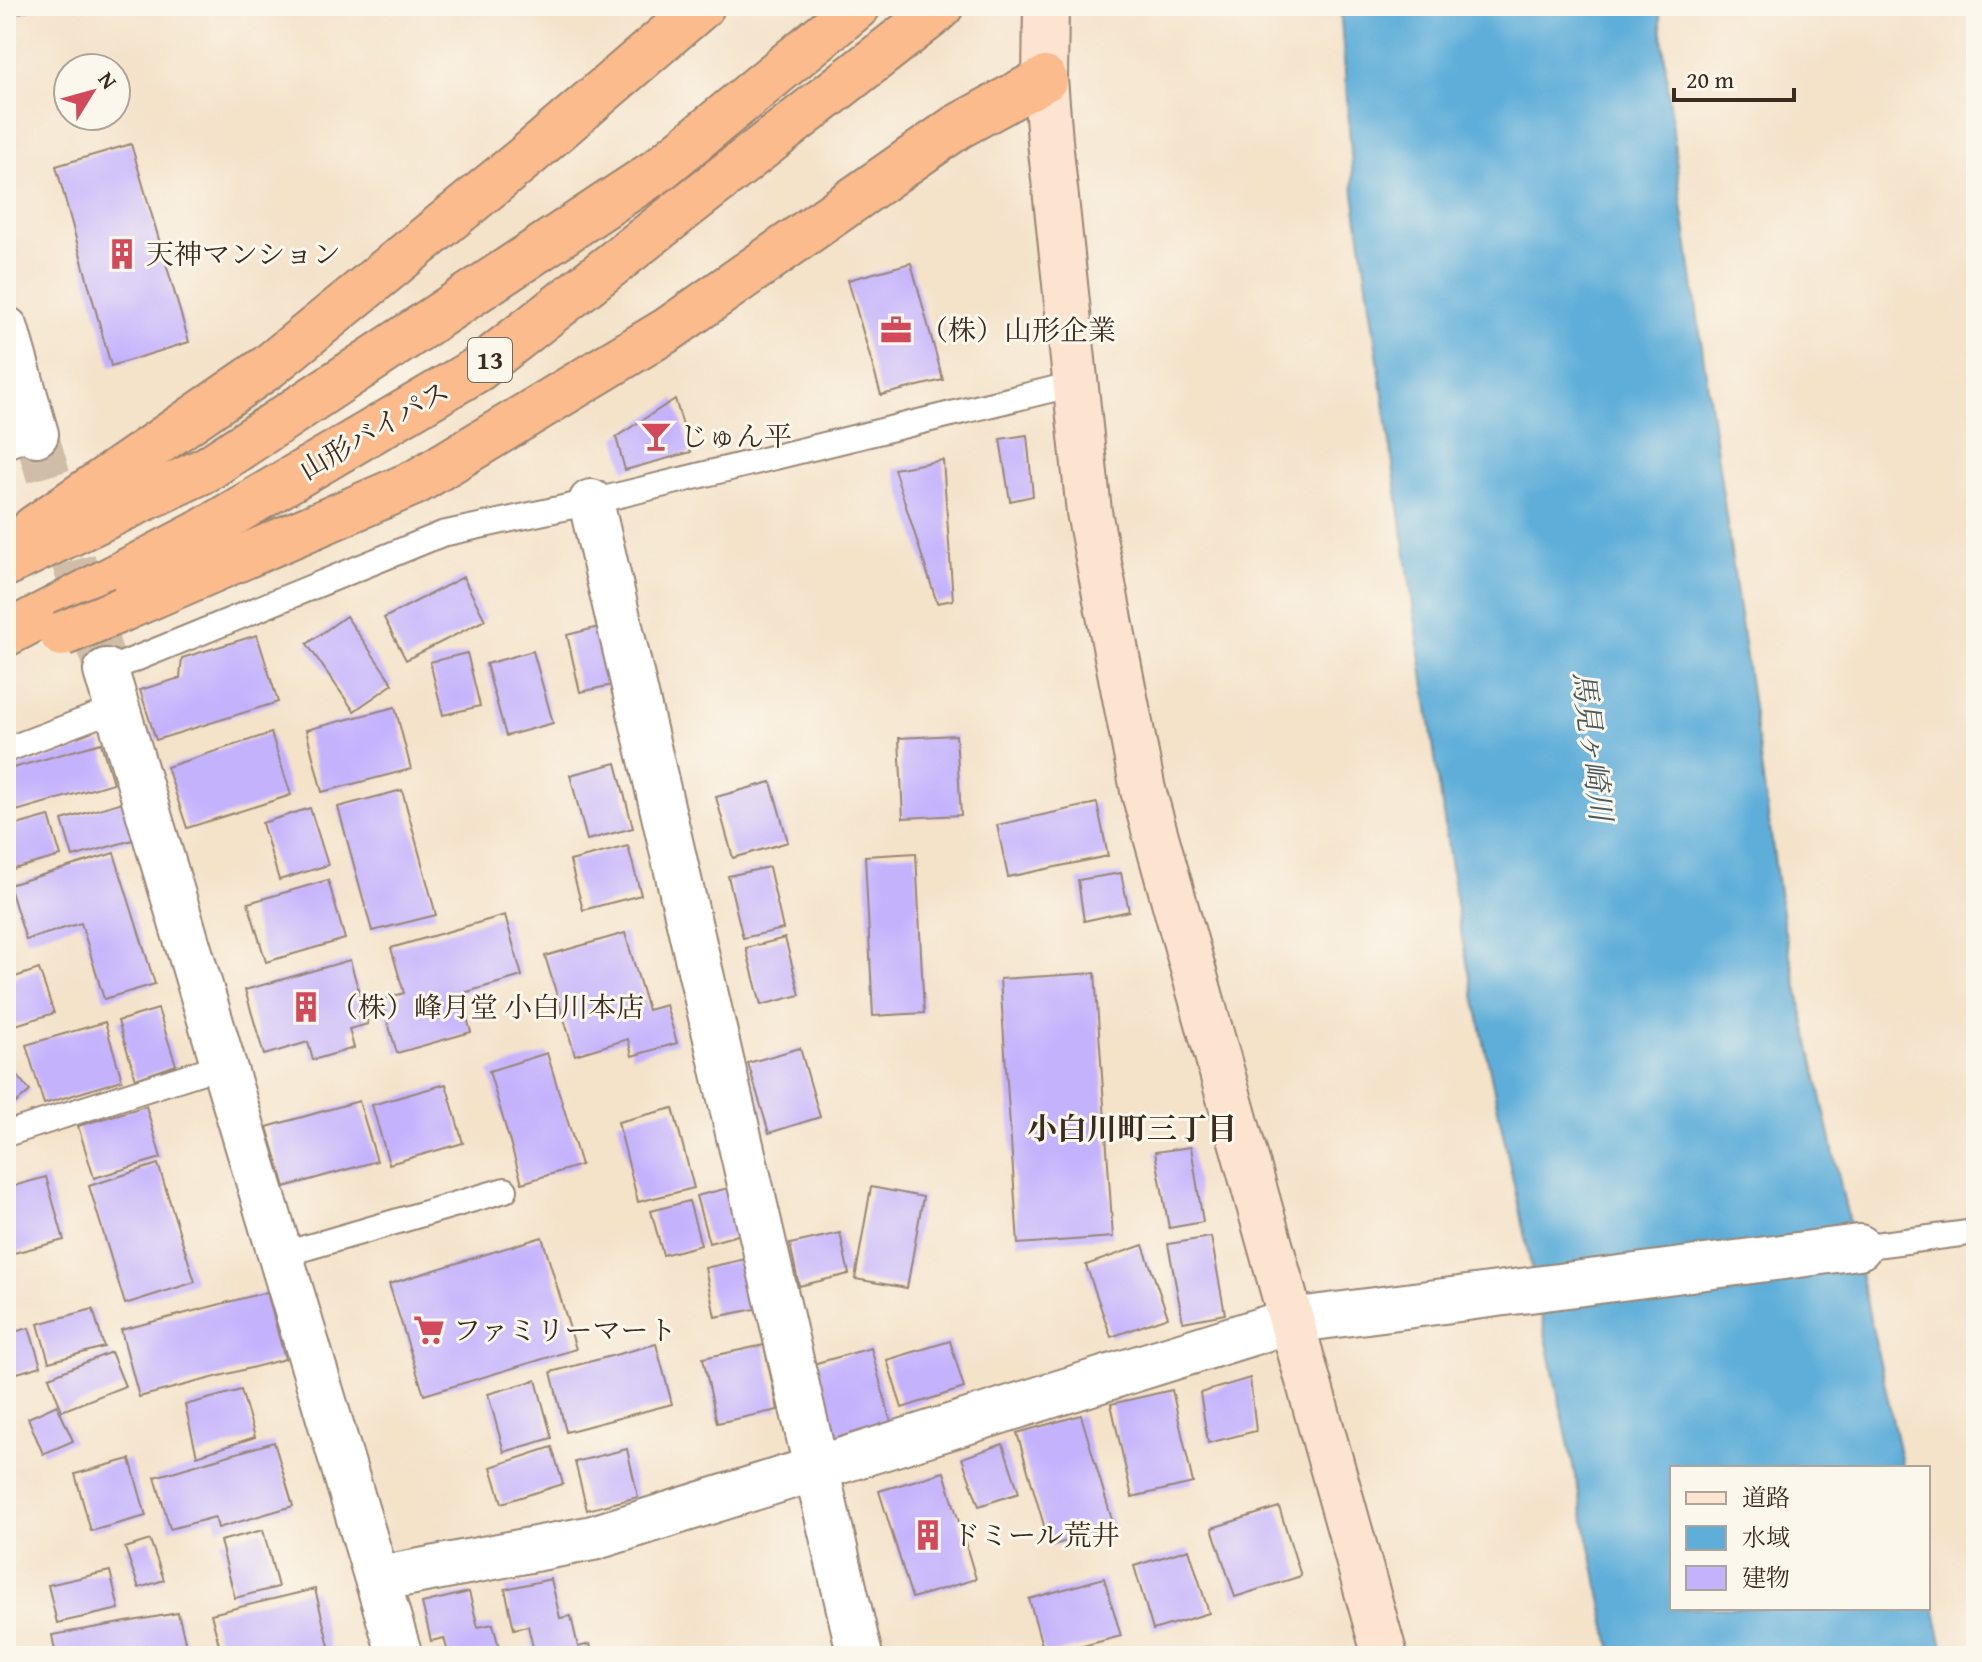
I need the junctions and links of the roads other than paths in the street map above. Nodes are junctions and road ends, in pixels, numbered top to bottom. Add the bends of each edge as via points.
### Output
1 (702, 6) edge
2 (858, 6) edge
3 (1046, 6) edge
4 (935, 12) edge
5 (1045, 79) junction
6 (6, 329) edge
7 (1074, 384) junction
8 (21, 440) tunnel mouth
9 (591, 502) junction
10 (6, 547) edge
11 (6, 564) edge
12 (6, 634) edge
13 (6, 657) edge
14 (112, 690) junction
15 (6, 750) edge
16 (225, 1064) junction
17 (6, 1134) edge
18 (505, 1190) dead end
19 (1976, 1232) edge
20 (1859, 1247) joint
21 (281, 1255) junction
22 (1290, 1321) junction
23 (816, 1468) junction
24 (378, 1579) junction
25 (400, 1656) edge
26 (860, 1656) edge
27 (1385, 1656) edge

1 - 10 highway via 268,367
2 - 11 highway, 山形バイパス / 13 via 657,171 207,469
3 - 5 street
4 - 12 highway, 山形バイパス / 13 via 478,369 198,534
5 - 7 street
5 - 13 highway, bridge via 957,127 669,329 416,482
6 - 8 street
7 - 9 lane
7 - 22 street via 1089,512 1143,790
9 - 14 lane via 442,534
9 - 23 street
14 - 15 lane
14 - 16 street
16 - 17 lane
16 - 21 street
18 - 21 lane
19 - 20 lane
20 - 22 street
21 - 24 street
22 - 23 street
22 - 27 street
23 - 24 street via 593,1538
23 - 26 street
24 - 25 street

